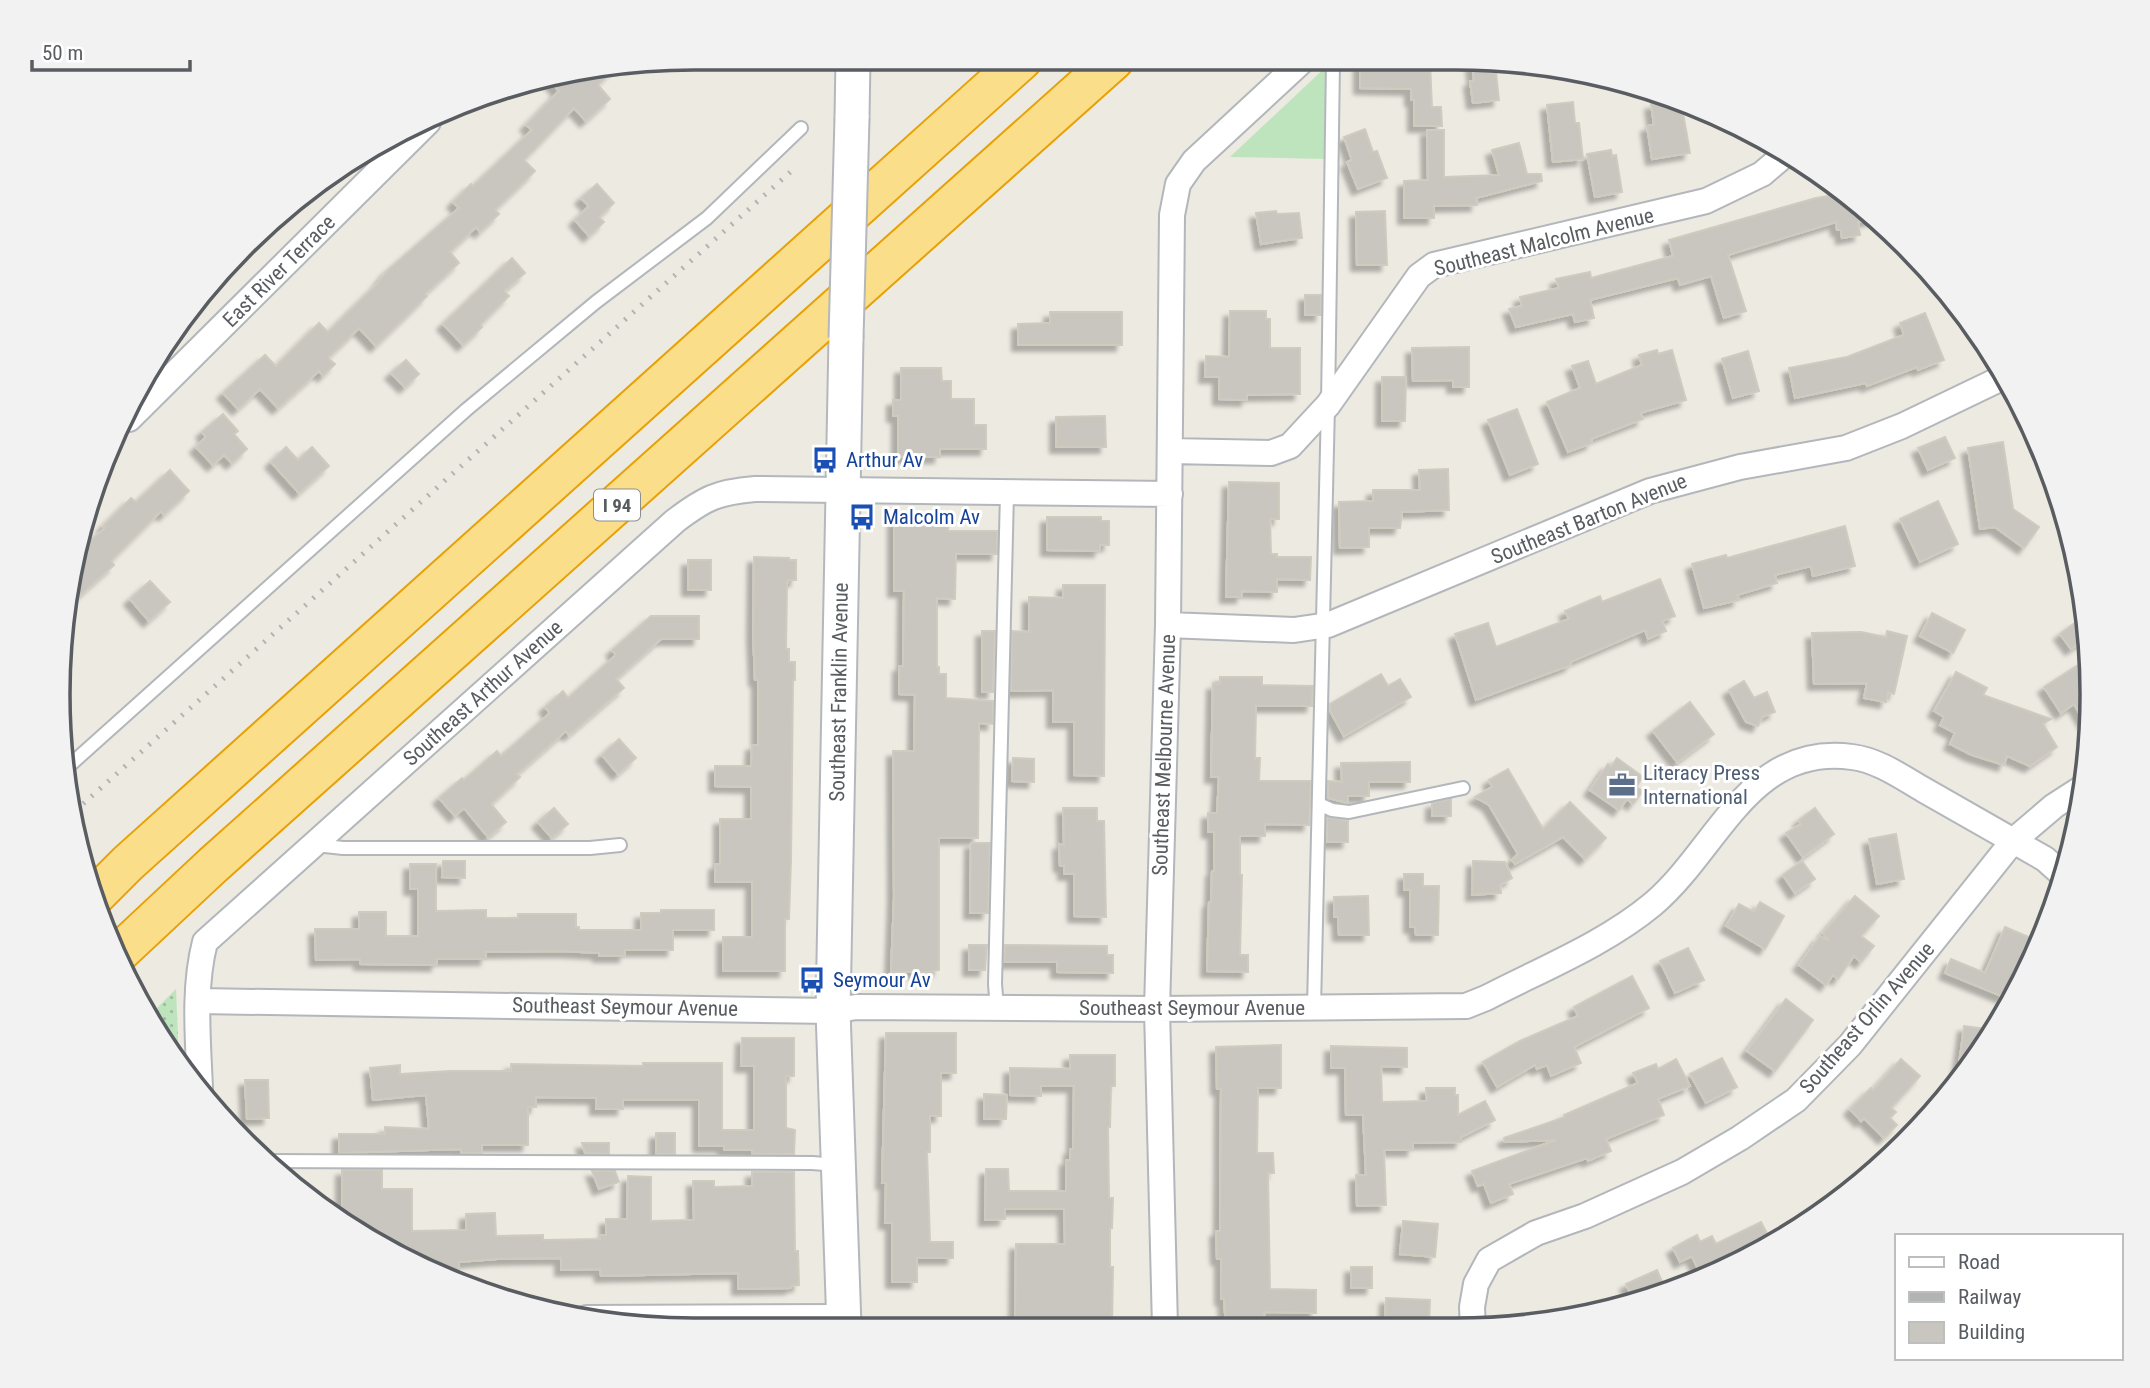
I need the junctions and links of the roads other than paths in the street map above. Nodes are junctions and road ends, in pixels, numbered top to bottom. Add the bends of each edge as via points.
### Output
1 (853, 70) edge
2 (1011, 70) edge
3 (1104, 70) edge
4 (1292, 70) edge
5 (1333, 70) edge
6 (801, 128) dead end
7 (413, 137) edge
8 (1778, 160) edge
9 (1995, 381) edge
10 (1328, 405) junction
11 (139, 409) edge
12 (1170, 451) junction
13 (842, 489) junction
14 (1007, 493) junction
15 (1170, 494) junction
16 (1168, 625) junction
17 (1324, 626) junction
18 (74, 762) edge
19 (1463, 788) dead end
20 (2072, 795) edge
21 (1319, 804) junction
22 (2013, 841) junction
23 (312, 845) junction
24 (620, 845) dead end
25 (2055, 868) edge
26 (101, 890) edge
27 (124, 948) edge
28 (199, 1001) junction
29 (1314, 1007) junction
30 (997, 1009) junction
31 (1157, 1009) junction
32 (833, 1011) junction
33 (199, 1074) edge
34 (281, 1161) edge
35 (836, 1165) junction
36 (844, 1318) edge
37 (1165, 1318) edge
38 (1472, 1318) edge

1 - 13 street, Southeast Franklin Avenue, bridge
2 - 26 highway
3 - 27 highway, I 94
4 - 12 street, Southeast Melbourne Avenue via 1194,161 1178,184 1172,215
5 - 10 lane
6 - 18 lane via 707,218 466,410
7 - 11 street, East River Terrace
8 - 10 street, Southeast Malcolm Avenue via 1762,174 1706,201 1434,265 1419,276
9 - 17 street, Southeast Barton Avenue via 1846,448 1740,467 1650,491
10 - 12 street, Southeast Malcolm Avenue via 1290,446 1271,453
10 - 17 lane
12 - 15 street, Southeast Melbourne Avenue
13 - 14 street
13 - 23 street, Southeast Arthur Avenue via 726,491 699,502
13 - 32 street, Southeast Franklin Avenue
14 - 15 street
14 - 30 lane
15 - 16 street, Southeast Melbourne Avenue
16 - 17 street, Southeast Barton Avenue via 1294,630
16 - 31 street, Southeast Melbourne Avenue
17 - 21 lane
19 - 21 lane via 1349,812
20 - 22 street, Southeast Orlin Avenue
21 - 29 lane
22 - 25 street, Southeast Seymour Avenue
22 - 29 street, Southeast Seymour Avenue via 1885,768 1855,757 1823,755 1764,778 1717,829 1688,870 1653,904 1615,931 1486,998 1462,1006
22 - 38 street, Southeast Orlin Avenue via 1850,1045 1796,1100 1682,1172 1536,1233 1489,1260 1476,1284
23 - 24 lane
23 - 28 street, Southeast Arthur Avenue via 205,942
28 - 32 street, Southeast Seymour Avenue
28 - 33 street, Southeast Arthur Avenue
29 - 31 street, Southeast Seymour Avenue
30 - 31 street, Southeast Seymour Avenue
30 - 32 street, Southeast Seymour Avenue via 856,1007
31 - 37 street, Southeast Melbourne Avenue
32 - 35 street, Southeast Franklin Avenue
34 - 35 lane
35 - 36 street, Southeast Franklin Avenue

